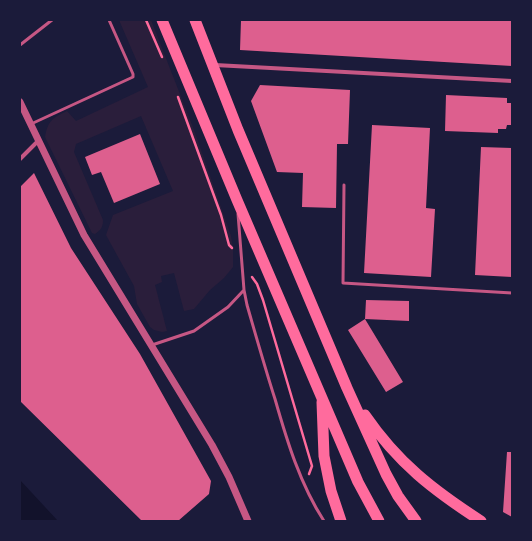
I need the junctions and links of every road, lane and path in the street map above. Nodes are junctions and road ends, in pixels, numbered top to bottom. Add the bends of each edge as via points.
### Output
1 (52, 20) edge
2 (109, 20) edge
3 (162, 20) edge
4 (195, 20) edge
5 (20, 45) edge
6 (212, 64) junction
7 (512, 81) edge
8 (20, 102) edge
9 (30, 124) junction
10 (38, 141) junction
11 (20, 159) edge
12 (344, 186) dead end
13 (237, 200) junction
14 (244, 290) junction
15 (512, 293) edge
16 (152, 346) junction
17 (347, 388) junction
18 (322, 396) junction
19 (248, 521) edge
20 (324, 521) edge
21 (341, 521) edge
22 (379, 521) edge
23 (416, 521) edge
24 (481, 521) edge

1 - 5 lane
2 - 9 lane via 133,77
3 - 13 highway
4 - 6 highway
6 - 7 street
6 - 17 highway
8 - 9 street
9 - 10 street
10 - 11 street
10 - 16 street via 84,235
12 - 15 lane via 343,283
13 - 14 lane
13 - 18 highway
14 - 16 lane via 228,307 194,331
14 - 20 lane via 283,427 307,492
16 - 19 street via 230,477
17 - 23 highway via 386,474
17 - 24 highway via 377,433 400,460 428,485
18 - 21 highway via 324,456
18 - 22 highway via 358,482

